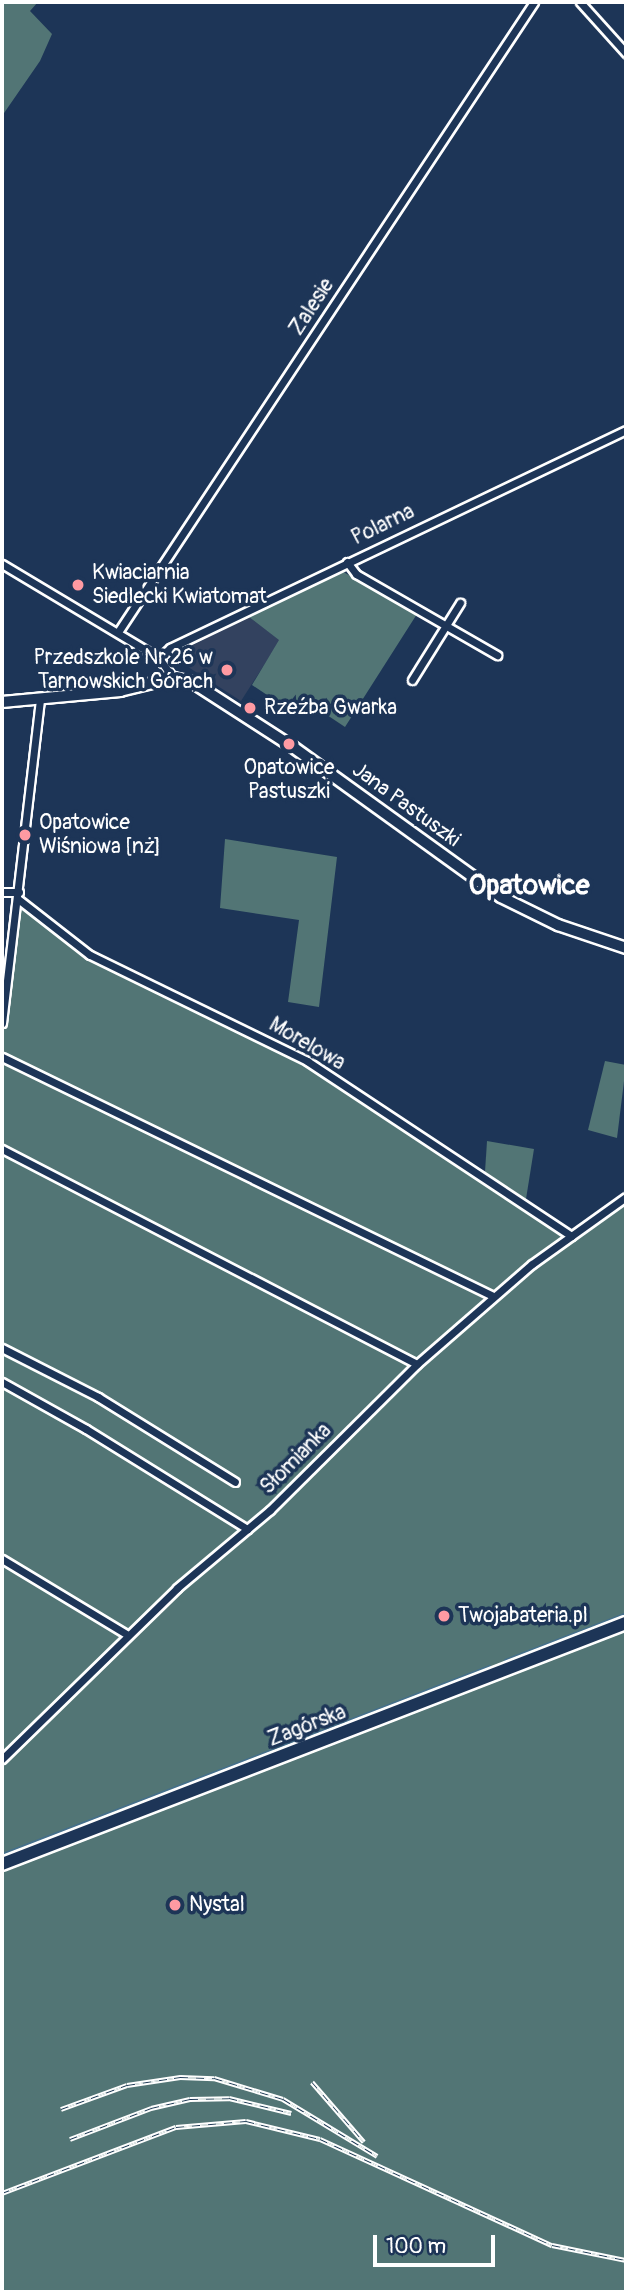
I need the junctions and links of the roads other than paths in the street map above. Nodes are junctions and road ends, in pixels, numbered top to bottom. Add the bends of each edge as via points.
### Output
1 (534, 2) edge
2 (580, 2) edge
3 (626, 53) edge
4 (626, 430) edge
5 (347, 562) junction
6 (2, 564) edge
7 (460, 603) dead end
8 (445, 625) junction
9 (118, 632) junction
10 (497, 655) dead end
11 (159, 658) junction
12 (173, 678) junction
13 (412, 680) dead end
14 (40, 698) junction
15 (2, 702) edge
16 (2, 892) edge
17 (18, 896) junction
18 (626, 948) edge
19 (2, 1023) edge
20 (2, 1057) edge
21 (2, 1149) edge
22 (626, 1197) edge
23 (571, 1236) junction
24 (493, 1296) junction
25 (2, 1348) edge
26 (417, 1364) junction
27 (2, 1382) edge
28 (235, 1482) dead end
29 (247, 1529) junction
30 (2, 1559) edge
31 (626, 1623) edge
32 (128, 1635) junction
33 (2, 1759) edge
34 (2, 1864) edge

1 - 9 street, Zalesie
2 - 3 street
4 - 5 street, Polarna
5 - 8 street via 356,574
5 - 11 street, Polarna via 170,648
6 - 9 street
7 - 8 street
8 - 10 street
8 - 13 street
9 - 11 street
11 - 12 street
12 - 14 street via 120,691
12 - 18 street, Jana Pastuszki via 198,685 293,747 501,897 558,925
14 - 15 street
14 - 17 street
16 - 17 street
17 - 19 street
17 - 23 street, Morelowa via 90,955 307,1061
20 - 24 street
21 - 26 street
22 - 23 street, Słomianka
23 - 24 street, Słomianka
24 - 26 street, Słomianka
25 - 28 street via 98,1397
26 - 29 street, Słomianka
27 - 29 street
29 - 32 street, Słomianka
30 - 32 street
31 - 34 highway, Zagórska
32 - 33 street, Słomianka

